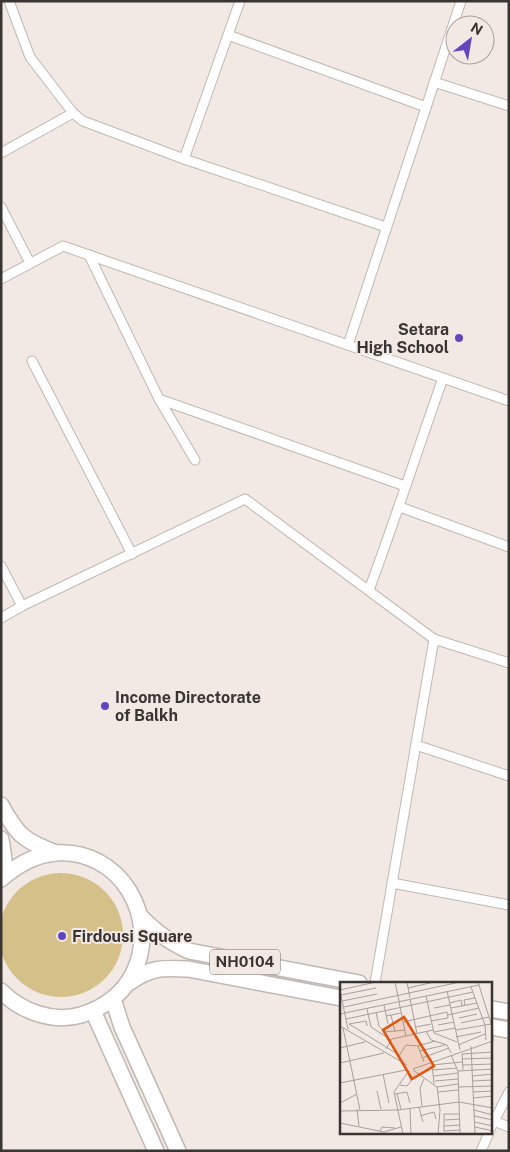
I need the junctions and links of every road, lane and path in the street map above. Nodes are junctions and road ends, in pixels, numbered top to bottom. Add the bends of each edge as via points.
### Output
1 (9, 1) edge
2 (240, 1) edge
3 (461, 1) edge
4 (228, 35) junction
5 (434, 82) junction
6 (509, 106) edge
7 (426, 107) junction
8 (73, 113) junction
9 (1, 153) edge
10 (184, 159) junction
11 (1, 207) edge
12 (386, 228) junction
13 (89, 255) junction
14 (30, 263) junction
15 (1, 279) edge
16 (348, 345) junction
17 (32, 361) dead end
18 (443, 378) junction
19 (158, 399) junction
20 (509, 401) edge
21 (196, 460) dead end
22 (405, 486) junction
23 (400, 507) junction
24 (509, 547) edge
25 (132, 554) junction
26 (1, 566) edge
27 (369, 590) junction
28 (22, 606) junction
29 (1, 618) edge
30 (434, 639) junction
31 (509, 663) edge
32 (416, 744) junction
33 (509, 776) edge
34 (1, 805) edge
35 (1, 839) edge
36 (56, 853) junction
37 (1, 872) edge
38 (1, 879) edge
39 (392, 883) junction
40 (509, 905) edge
41 (141, 917) junction
42 (354, 982) edge
43 (375, 982) edge
44 (128, 983) junction
45 (3, 997) edge
46 (340, 998) edge
47 (113, 1000) junction
48 (492, 1009) edge
49 (93, 1011) junction
50 (509, 1012) edge
51 (492, 1027) edge
52 (509, 1030) edge
53 (509, 1092) edge
54 (492, 1124) edge
55 (509, 1128) edge
56 (488, 1134) edge
57 (156, 1151) edge
58 (178, 1151) edge
59 (481, 1151) edge

1 - 8 street via 30,56
2 - 4 street
3 - 5 street
4 - 7 street
4 - 10 street
5 - 6 street
5 - 7 street
7 - 12 street
8 - 9 street
8 - 10 street via 83,122
10 - 12 street
11 - 14 street
12 - 16 street
13 - 14 street via 63,246
13 - 16 street
13 - 19 street
14 - 15 street
16 - 18 street
17 - 25 street
18 - 20 street
18 - 22 street
19 - 21 street
19 - 22 street
22 - 23 street
23 - 24 street
23 - 27 street
25 - 27 street via 245,500
25 - 28 street
26 - 28 street
27 - 30 street
28 - 29 street
30 - 31 street
30 - 32 street
32 - 33 street
32 - 39 street
34 - 36 highway, NH0104 via 17,832 34,845
35 - 37 highway via 4,859
36 - 38 highway, NH0104 via 28,860
36 - 41 highway, NH0104 via 78,855 100,863 119,877 133,896
39 - 40 street
39 - 43 street
41 - 42 highway, NH0104 via 171,943 189,951
41 - 44 highway, NH0104 via 142,947 139,962
44 - 46 highway, NH0104 via 145,972 164,968 188,969
44 - 47 highway, NH0104
45 - 49 highway, NH0104 via 40,1015 58,1018
47 - 49 highway, NH0104
47 - 58 highway
48 - 50 highway
49 - 57 highway
51 - 52 highway
53 - 54 street
54 - 55 street
56 - 59 street

